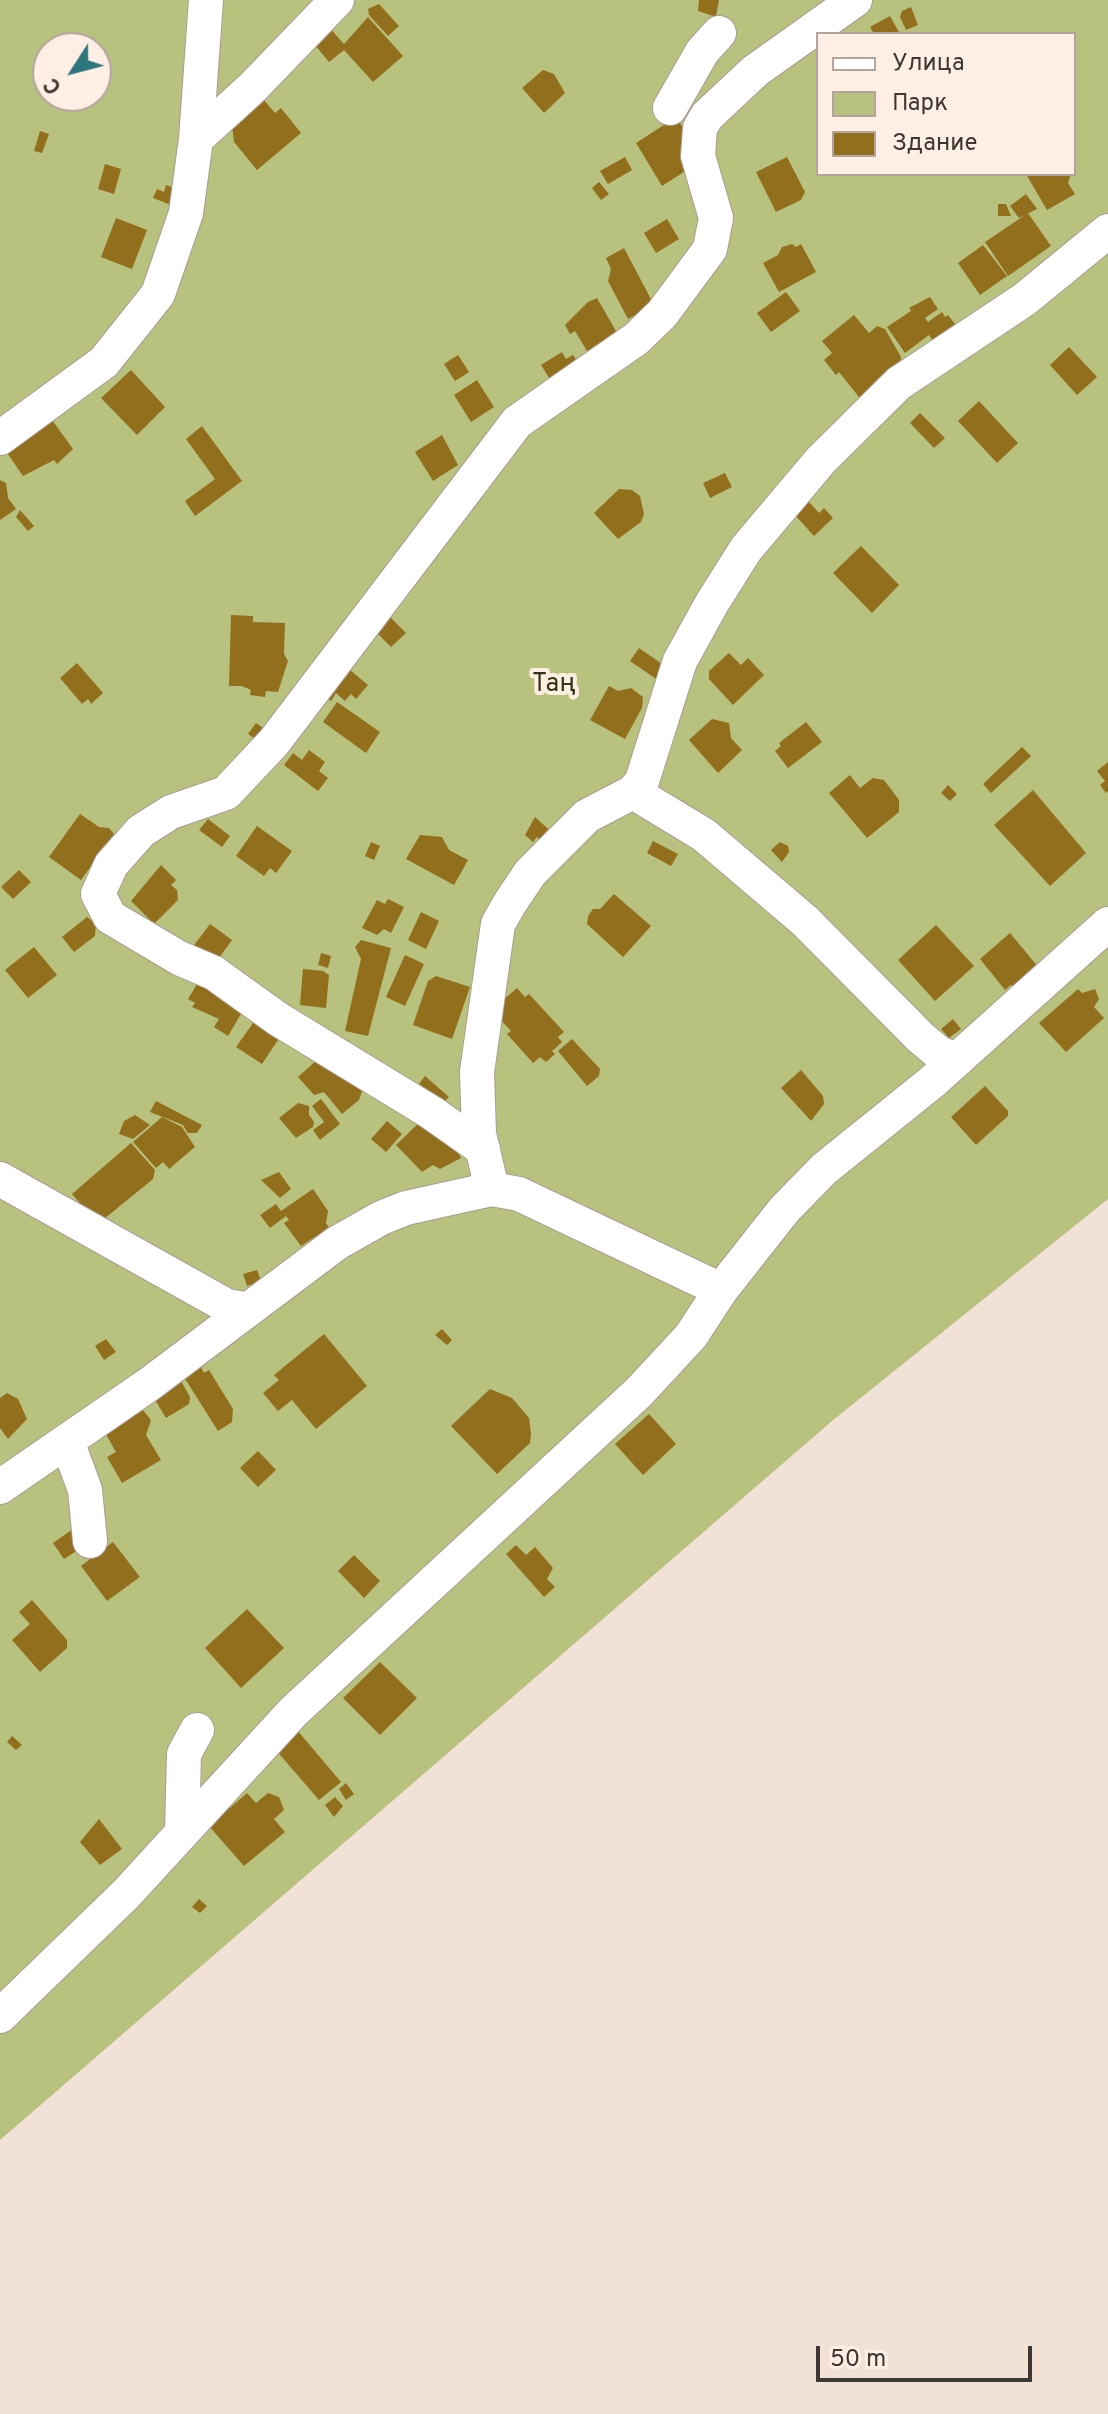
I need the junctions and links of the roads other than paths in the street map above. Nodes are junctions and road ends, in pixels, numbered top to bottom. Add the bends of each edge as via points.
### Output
1 (206, 0) edge
2 (337, 0) edge
3 (855, 0) edge
4 (746, 79) junction
5 (670, 108) dead end
6 (196, 139) junction
7 (1108, 231) edge
8 (0, 438) edge
9 (633, 792) junction
10 (1108, 924) edge
11 (956, 1060) junction
12 (483, 1149) junction
13 (0, 1179) edge
14 (492, 1189) junction
15 (721, 1290) junction
16 (244, 1309) junction
17 (67, 1441) junction
18 (0, 1487) edge
19 (90, 1541) dead end
20 (197, 1730) dead end
21 (182, 1832) junction
22 (0, 2016) edge

1 - 6 street
2 - 6 street
3 - 4 street
4 - 5 street via 711,43
4 - 12 street via 700,128 698,156 716,218 710,249 680,291 636,339 510,429 274,742 226,793 171,812 141,831 111,865 98,894 110,917 214,973
6 - 8 street via 186,213 158,294 104,362
7 - 9 street via 1025,299 899,383 779,508 729,576 680,661 653,757
9 - 11 street via 715,845 805,921 921,1038
9 - 12 street via 587,816 530,873 498,924 477,1072
10 - 11 street
11 - 15 street via 824,1169
12 - 14 street
13 - 16 street via 227,1306
14 - 15 street via 519,1194
14 - 16 street via 381,1218
15 - 21 street via 691,1336 639,1392 293,1712
16 - 17 street
17 - 18 street
17 - 19 street via 85,1490
20 - 21 street via 184,1754
21 - 22 street

